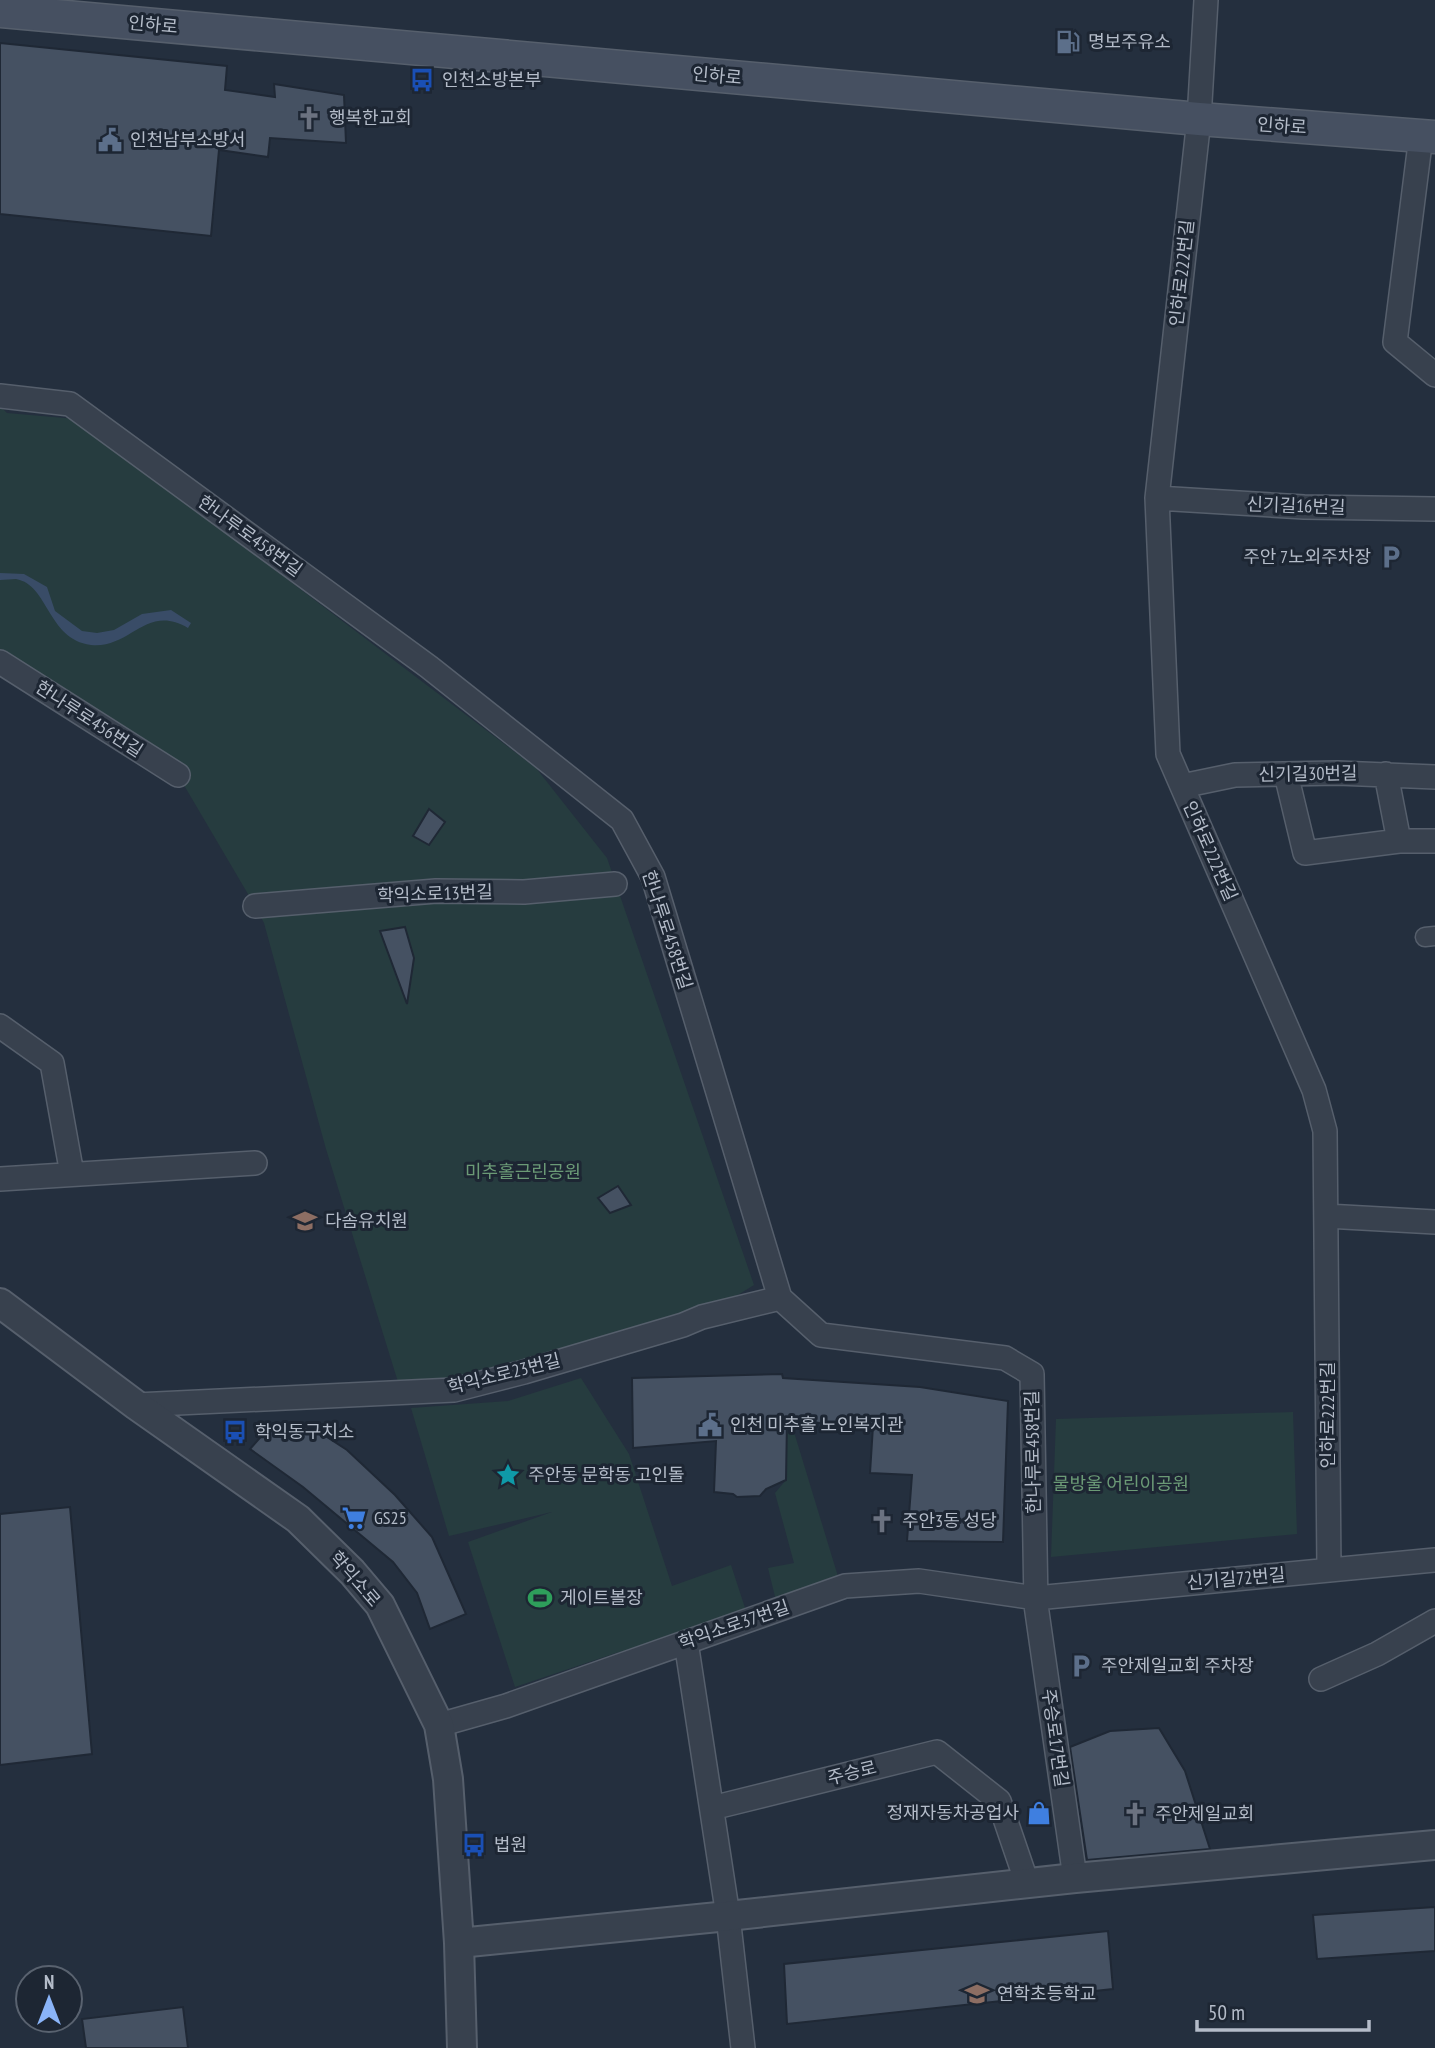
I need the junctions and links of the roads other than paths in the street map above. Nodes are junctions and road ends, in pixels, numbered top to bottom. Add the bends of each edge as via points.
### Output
1 (1206, 0) edge
2 (0, 11) edge
3 (1199, 119) junction
4 (1428, 137) edge
5 (1435, 375) edge
6 (0, 396) edge
7 (1157, 498) junction
8 (1435, 509) edge
9 (0, 662) edge
10 (1286, 774) junction
11 (1386, 774) junction
12 (178, 775) dead end
13 (1435, 777) edge
14 (1182, 786) junction
15 (1399, 841) junction
16 (1435, 841) edge
17 (615, 884) dead end
18 (256, 906) dead end
19 (0, 1026) edge
20 (255, 1163) dead end
21 (72, 1174) junction
22 (0, 1179) edge
23 (1326, 1216) junction
24 (1435, 1222) edge
25 (780, 1298) junction
26 (0, 1303) edge
27 (136, 1405) junction
28 (1435, 1560) edge
29 (1329, 1570) junction
30 (1036, 1598) junction
31 (1435, 1621) edge
32 (686, 1642) junction
33 (1321, 1679) dead end
34 (439, 1725) junction
35 (712, 1808) junction
36 (1435, 1846) edge
37 (1075, 1878) junction
38 (1027, 1883) junction
39 (728, 1916) junction
40 (459, 1943) junction
41 (462, 2048) edge
42 (743, 2048) edge

1 - 3 street, 인하로222번길
2 - 3 main road, 인하로
3 - 4 main road, 인하로
3 - 7 street, 인하로222번길
4 - 5 street via 1395,342
6 - 25 street, 한나루로458번길 via 70,404 429,667 622,820 653,877
7 - 8 street, 신기길16번길
7 - 14 street, 인하로222번길 via 1168,754
9 - 12 street, 한나루로456번길
10 - 11 street, 신기길30번길
10 - 14 street, 신기길30번길 via 1235,775
10 - 15 street via 1305,853
11 - 13 street, 신기길30번길
11 - 15 street
14 - 23 street, 인하로222번길 via 1314,1090 1325,1131
15 - 16 street
17 - 18 street, 학익소로13번길 via 523,892 436,891
19 - 21 street via 52,1063
20 - 21 street
21 - 22 street
23 - 24 street
23 - 29 street, 인하로222번길
25 - 27 street, 학익소로23번길 via 454,1390
25 - 30 street, 한나루로458번길 via 821,1335 1005,1358 1032,1374
26 - 27 street, 학익소로
27 - 34 street, 학익소로 via 298,1519 352,1572 380,1605
28 - 29 street, 신기길72번길
29 - 30 street, 신기길72번길
30 - 32 street, 학익소로37번길 via 919,1581 845,1586
30 - 37 street, 주승로17번길
31 - 33 street
32 - 34 street, 학익소로37번길
32 - 35 street
34 - 40 street, 학익소로 via 448,1779
35 - 38 street, 주승로 via 937,1752 999,1801
35 - 39 street
36 - 37 street
37 - 38 street
38 - 39 street
39 - 40 street
39 - 42 street
40 - 41 street, 학익소로

